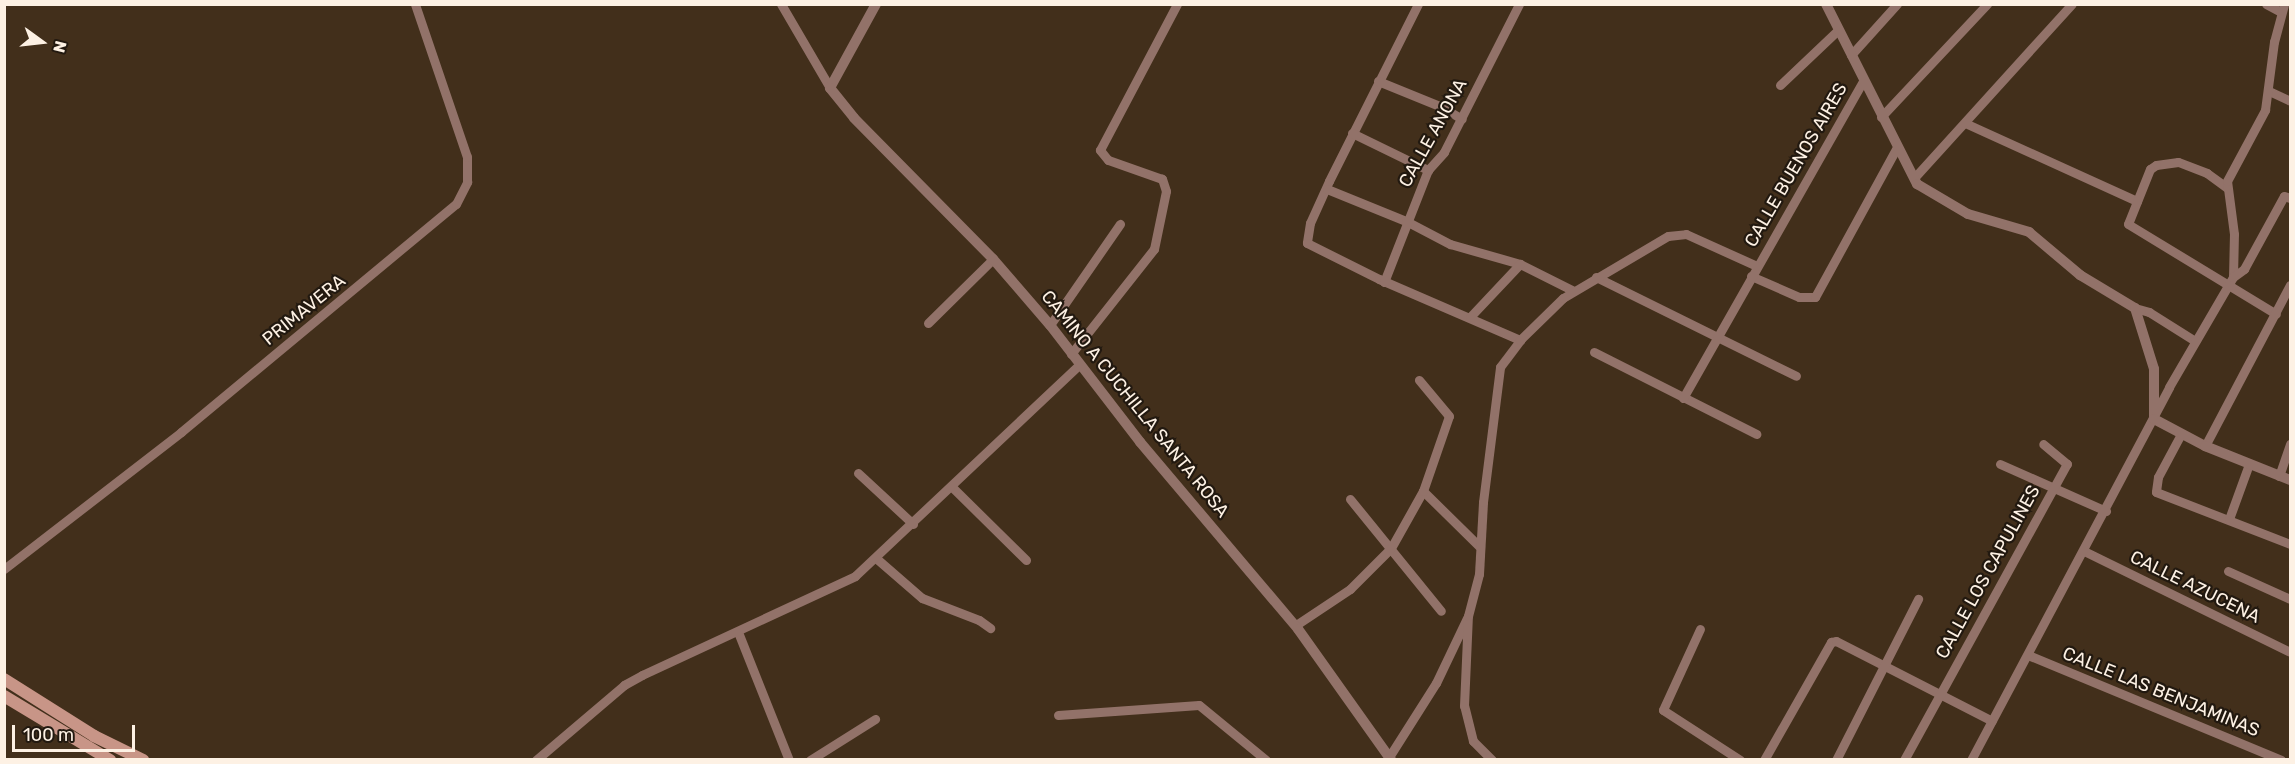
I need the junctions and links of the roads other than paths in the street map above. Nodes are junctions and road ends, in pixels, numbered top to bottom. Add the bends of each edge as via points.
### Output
1 (415, 4) edge
2 (781, 4) edge
3 (876, 4) edge
4 (1177, 4) edge
5 (1418, 4) edge
6 (1519, 4) edge
7 (1826, 4) edge
8 (1897, 4) edge
9 (1987, 4) edge
10 (2072, 4) edge
11 (2266, 4) edge
12 (2285, 8) edge
13 (1838, 30) junction
14 (1851, 56) junction
15 (1378, 81) junction
16 (1863, 81) junction
17 (1780, 85) dead end
18 (830, 88) junction
19 (2269, 91) junction
20 (2290, 101) edge
21 (1881, 117) junction
22 (1462, 120) junction
23 (1965, 123) junction
24 (1352, 133) junction
25 (1897, 147) junction
26 (1428, 170) junction
27 (1914, 178) junction
28 (2226, 187) junction
29 (1327, 189) junction
30 (2287, 197) edge
31 (2137, 201) junction
32 (1406, 221) junction
33 (1120, 224) dead end
34 (993, 259) junction
35 (1520, 264) junction
36 (1757, 266) junction
37 (1752, 276) junction
38 (1596, 277) junction
39 (2234, 277) junction
40 (1384, 282) junction
41 (2290, 285) edge
42 (2227, 287) junction
43 (1572, 290) junction
44 (2135, 309) junction
45 (2276, 314) junction
46 (1470, 317) junction
47 (928, 322) dead end
48 (1050, 325) junction
49 (1717, 336) junction
50 (1520, 339) junction
51 (2195, 341) junction
52 (1594, 352) dead end
53 (1071, 354) junction
54 (1079, 365) junction
55 (1796, 376) dead end
56 (1419, 380) dead end
57 (1683, 398) junction
58 (2154, 419) junction
59 (1756, 434) dead end
60 (2181, 435) junction
61 (2043, 444) dead end
62 (2290, 444) edge
63 (2205, 446) junction
64 (2001, 464) dead end
65 (2249, 464) junction
66 (858, 472) dead end
67 (2279, 476) junction
68 (2290, 480) edge
69 (952, 487) junction
70 (2054, 488) junction
71 (1423, 491) junction
72 (1350, 499) dead end
73 (2106, 511) junction
74 (2229, 519) junction
75 (913, 524) junction
76 (2290, 544) edge
77 (1479, 546) junction
78 (1391, 548) junction
79 (2084, 551) junction
80 (877, 559) junction
81 (1026, 560) dead end
82 (4, 569) edge
83 (2228, 572) dead end
84 (1918, 599) dead end
85 (2290, 599) edge
86 (1441, 611) dead end
87 (1468, 616) junction
88 (1296, 625) junction
89 (990, 628) dead end
90 (1700, 629) dead end
91 (738, 633) junction
92 (2290, 652) edge
93 (2028, 655) junction
94 (1884, 665) junction
95 (4, 679) edge
96 (4, 696) edge
97 (1938, 696) junction
98 (1058, 715) dead end
99 (875, 719) dead end
100 (1992, 722) junction
101 (1390, 758) edge
102 (110, 759) edge
103 (143, 759) edge
104 (536, 759) edge
105 (789, 759) edge
106 (810, 759) edge
107 (1266, 759) edge
108 (1492, 759) edge
109 (1740, 759) edge
110 (1764, 759) edge
111 (1836, 759) edge
112 (1904, 759) edge
113 (1971, 759) edge
114 (2281, 759) edge

1 - 82 street, PRIMAVERA via 467,157 467,182 456,204 181,432
2 - 18 street
3 - 18 street
4 - 53 street via 1100,150 1108,160 1162,179 1166,191 1154,249
5 - 15 street
6 - 22 street, CALLE ANONA
7 - 13 street
8 - 14 street
9 - 21 street
10 - 23 street
11 - 12 street
12 - 19 street
13 - 14 street
13 - 17 street
14 - 16 street
15 - 22 street via 1442,107
15 - 24 street
16 - 21 street
16 - 36 street, CALLE BUENOS AIRES
18 - 34 street, CAMINO A CUCHILLA SANTA ROSA via 854,118
19 - 20 street
19 - 28 street via 2259,124
21 - 25 street
22 - 26 street, CALLE ANONA via 1444,152
23 - 27 street
23 - 31 street
24 - 26 street
24 - 29 street
25 - 27 street
25 - 37 street, CALLE BUENOS AIRES via 1815,297 1799,297
26 - 32 street, CALLE ANONA
27 - 44 street via 1923,189 1968,214 2029,232 2080,275
28 - 31 street via 2191,166 2164,162 2150,169
28 - 39 street via 2234,234
29 - 32 street
29 - 40 street via 1310,223 1307,243
30 - 39 street via 2244,269
31 - 42 street via 2128,224
32 - 35 street via 1449,244
32 - 40 street, CALLE ANONA
33 - 48 street
34 - 47 street
34 - 48 street, CAMINO A CUCHILLA SANTA ROSA
35 - 43 street
35 - 46 street
36 - 37 street, CALLE BUENOS AIRES
36 - 38 street, CALLE BUENOS AIRES via 1726,250 1677,234
37 - 49 street, CALLE BUENOS AIRES
38 - 43 street, CALLE BUENOS AIRES
38 - 49 street
39 - 42 street
40 - 46 street
41 - 45 street
42 - 45 street
42 - 51 street
43 - 50 street, CALLE BUENOS AIRES
44 - 51 street via 2149,312
44 - 58 street via 2154,369
45 - 63 street
46 - 50 street
48 - 53 street, CAMINO A CUCHILLA SANTA ROSA
49 - 55 street
49 - 57 street, CALLE BUENOS AIRES
50 - 77 street, CALLE BUENOS AIRES via 1500,367 1496,383
51 - 58 street
52 - 57 street
53 - 54 street, CAMINO A CUCHILLA SANTA ROSA
54 - 69 street
54 - 88 street, CAMINO A CUCHILLA SANTA ROSA
56 - 71 street via 1449,416
57 - 59 street
58 - 60 street
58 - 73 street
60 - 63 street
60 - 74 street via 2158,477 2156,492
61 - 70 street, CALLE LOS CAPULINES via 2067,464
62 - 67 street
63 - 65 street
64 - 70 street
65 - 67 street
65 - 74 street
66 - 75 street
67 - 68 street
69 - 75 street
69 - 81 street
70 - 73 street
70 - 97 street, CALLE LOS CAPULINES
71 - 77 street
71 - 78 street
72 - 78 street
73 - 79 street
74 - 76 street
75 - 80 street
77 - 87 street, CALLE BUENOS AIRES via 1479,574
78 - 86 street
78 - 88 street via 1350,589
79 - 92 street, CALLE AZUCENA
79 - 93 street
80 - 89 street via 922,598
80 - 91 street via 855,576
83 - 85 street
84 - 94 street
87 - 101 street via 1436,683
87 - 108 street via 1466,726 1473,741
88 - 101 street, CAMINO A CUCHILLA SANTA ROSA
90 - 109 street via 1663,710 1681,726
91 - 104 street via 624,685
91 - 105 street
93 - 100 street
93 - 114 street, CALLE LAS BENJAMINAS
94 - 97 street
94 - 110 street via 1831,642
94 - 111 street
95 - 103 main road via 94,736
96 - 102 main road
97 - 100 street
97 - 112 street, CALLE LOS CAPULINES
98 - 107 street via 1199,705
99 - 106 street
100 - 113 street

